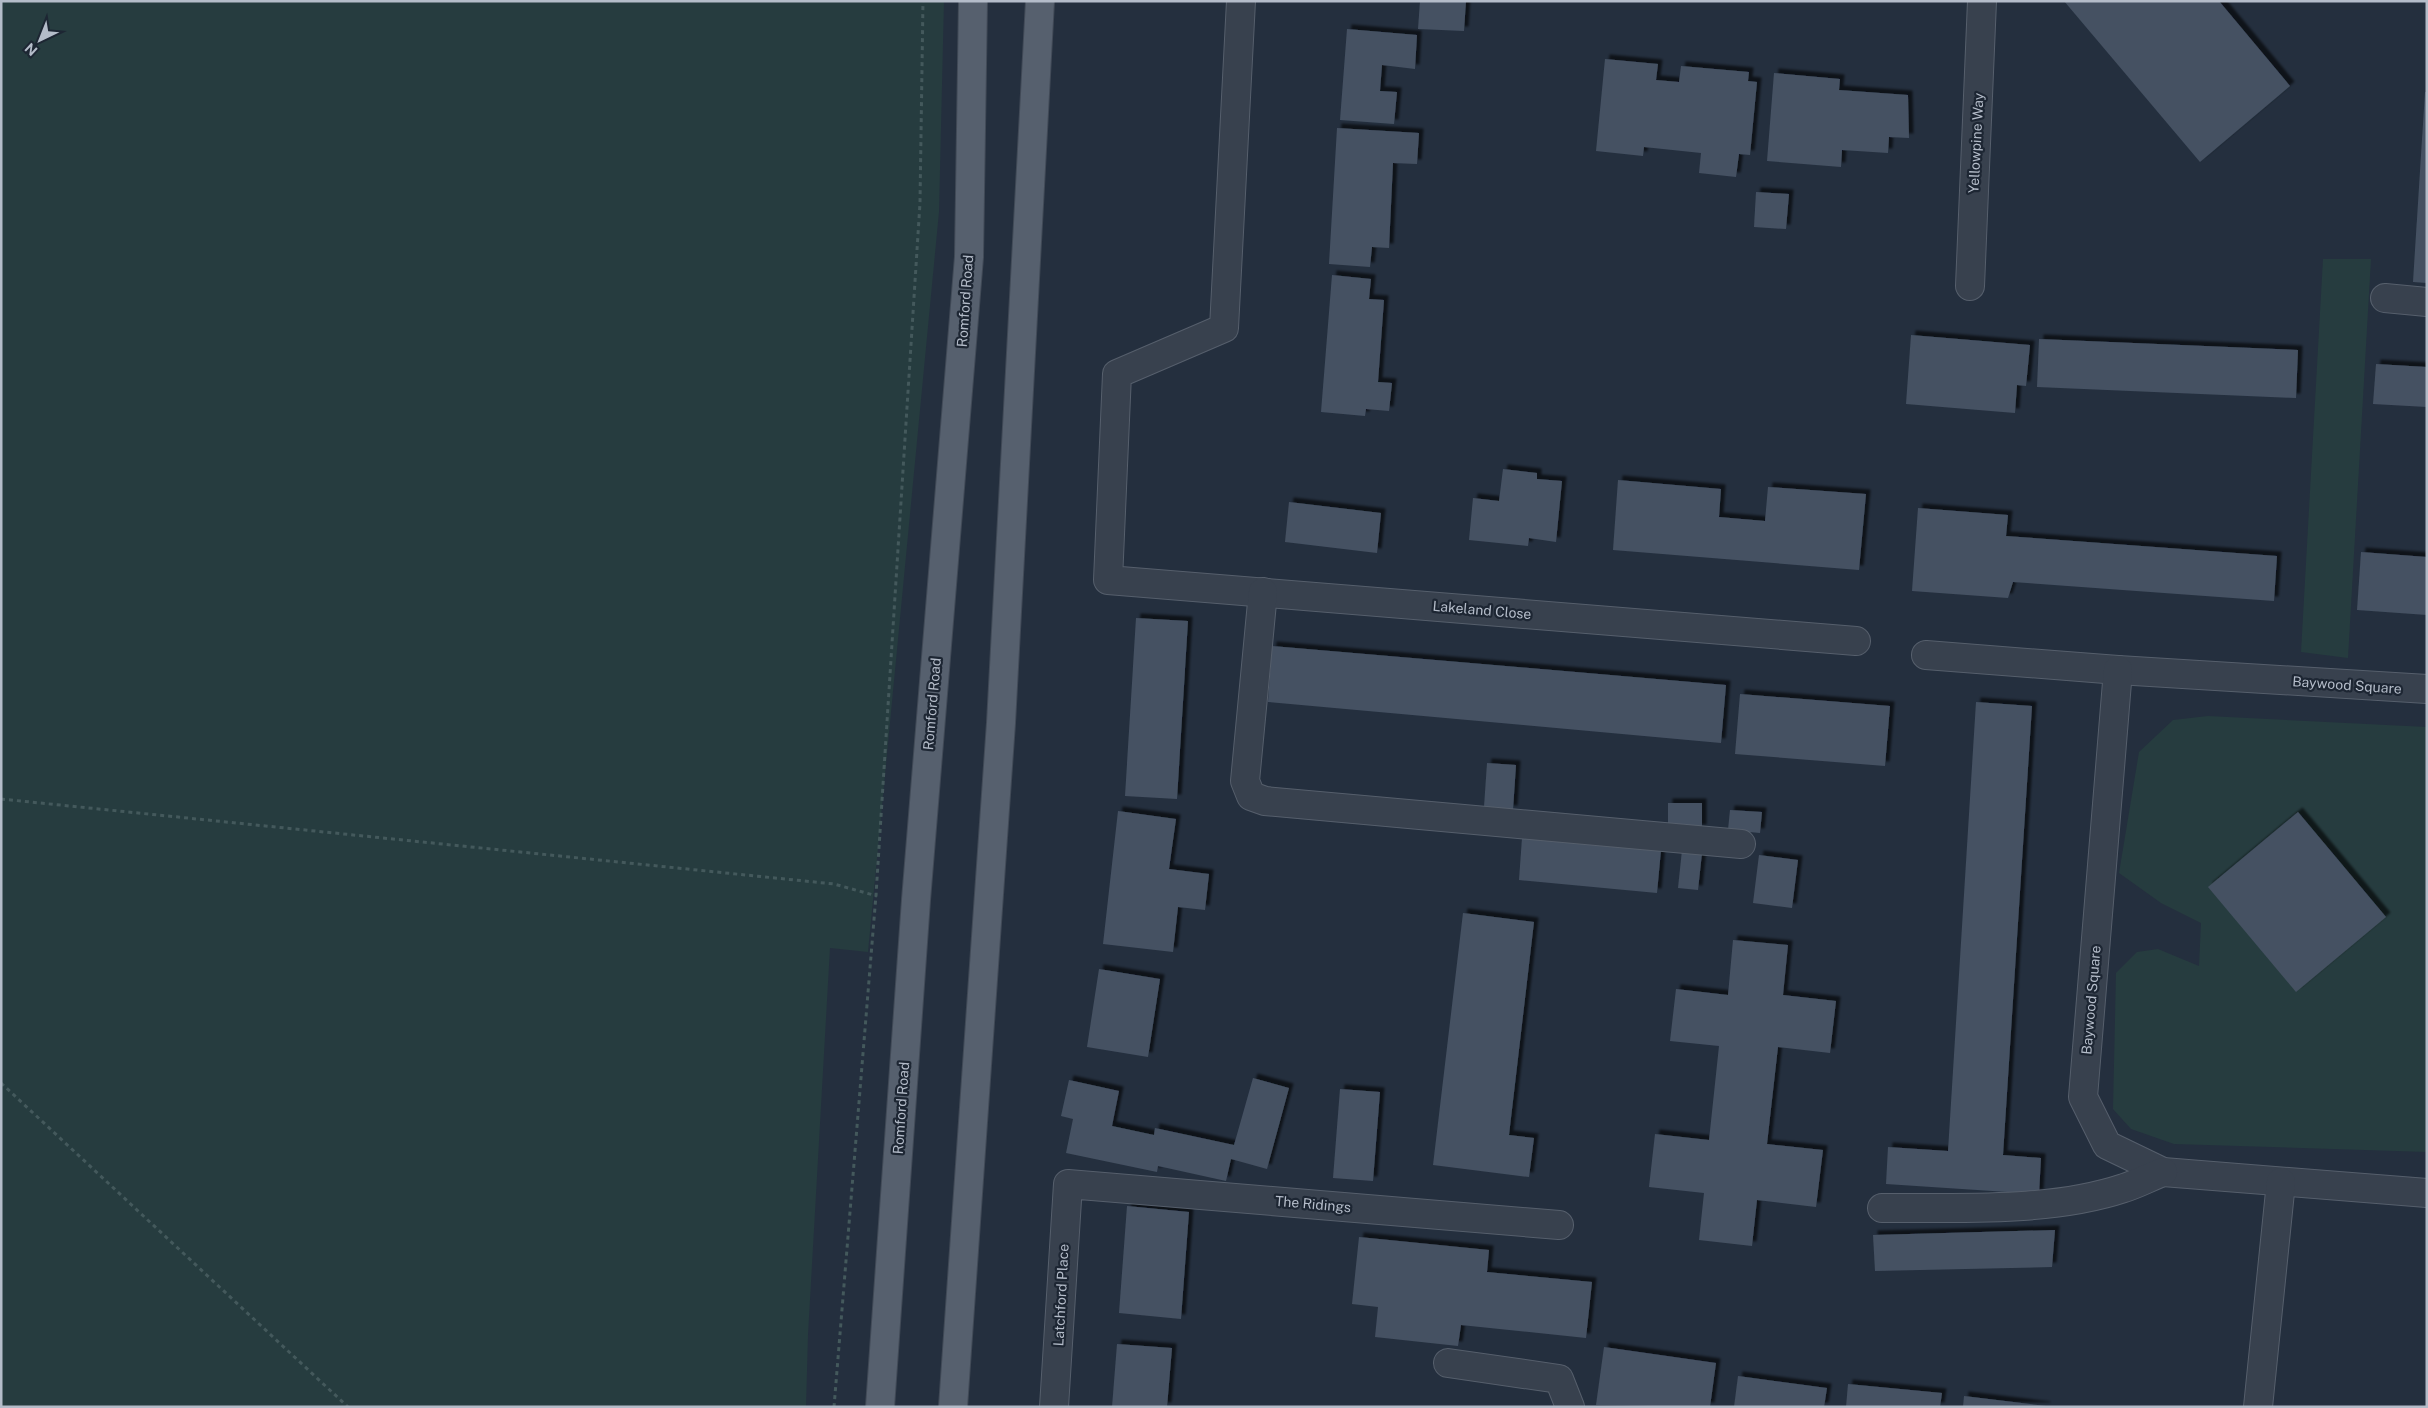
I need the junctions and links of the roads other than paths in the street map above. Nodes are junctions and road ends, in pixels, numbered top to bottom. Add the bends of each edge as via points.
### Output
1 (974, 1) edge
2 (1040, 1) edge
3 (1241, 1) edge
4 (1982, 1) edge
5 (1970, 286) dead end
6 (2385, 298) dead end
7 (2427, 302) edge
8 (1263, 592) junction
9 (1856, 641) dead end
10 (1926, 655) dead end
11 (2118, 670) junction
12 (2427, 690) edge
13 (1742, 844) dead end
14 (2163, 1172) junction
15 (2281, 1182) junction
16 (1068, 1184) joint
17 (2427, 1193) edge
18 (1882, 1208) dead end
19 (1559, 1225) dead end
20 (1448, 1363) dead end
21 (880, 1407) edge
22 (953, 1407) edge
23 (1054, 1407) edge
24 (1570, 1407) edge
25 (2258, 1407) edge

1 - 21 main road, Romford Road via 969,257 916,900
2 - 22 main road via 1001,723
3 - 8 street, Lakeland Close via 1224,328 1117,374 1108,580
4 - 5 street, Yellowpine Way
6 - 7 street
8 - 9 street, Lakeland Close
8 - 13 street via 1245,781 1251,796 1275,802
10 - 11 street, Baywood Square
11 - 12 street, Baywood Square
11 - 14 street, Baywood Square via 2083,1097 2107,1145
14 - 15 street, Baywood Square
14 - 18 street via 2124,1188 2073,1200 2020,1205
15 - 17 street, Baywood Square
15 - 25 street
16 - 19 street, The Ridings
16 - 23 street, Latchford Place
20 - 24 street via 1559,1379

